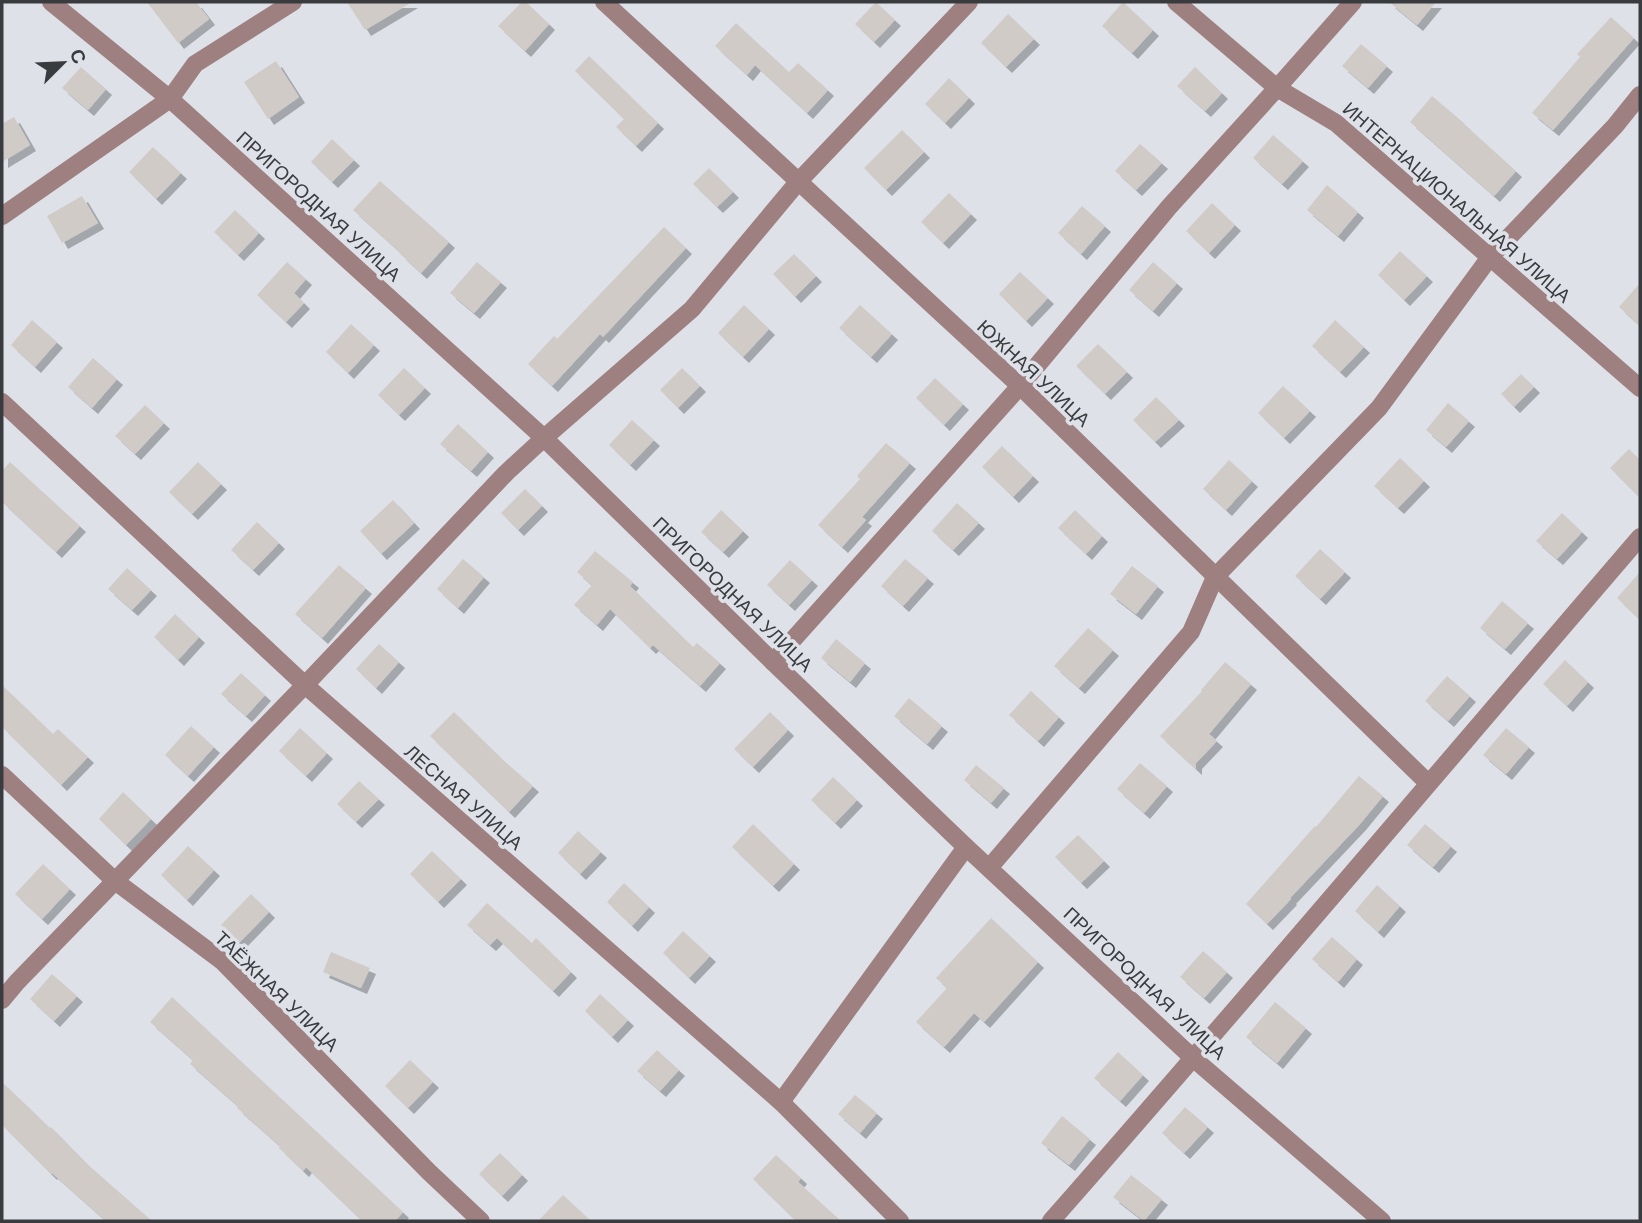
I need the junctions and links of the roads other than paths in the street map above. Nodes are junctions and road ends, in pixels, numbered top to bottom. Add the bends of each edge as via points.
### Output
1 (51, 2) edge
2 (293, 2) edge
3 (604, 2) edge
4 (969, 2) edge
5 (1176, 2) edge
6 (1353, 2) edge
7 (1277, 88) junction
8 (1640, 95) edge
9 (170, 99) junction
10 (798, 182) junction
11 (2, 216) edge
12 (1490, 257) junction
13 (1020, 386) junction
14 (1640, 388) edge
15 (2, 402) edge
16 (544, 438) junction
17 (1640, 537) edge
18 (1215, 577) junction
19 (773, 662) junction
20 (305, 685) junction
21 (2, 775) edge
22 (1428, 783) junction
23 (966, 847) junction
24 (989, 869) junction
25 (116, 881) junction
26 (2, 1000) edge
27 (1194, 1059) junction
28 (780, 1102) junction
29 (481, 1221) edge
30 (900, 1221) edge
31 (1051, 1221) edge
32 (1382, 1221) edge

1 - 9 street, ПРИГОРОДНАЯ УЛИЦА
2 - 9 street via 195,64
3 - 10 street, ЮЖНАЯ УЛИЦА
4 - 10 street
5 - 7 street, ИНТЕРНАЦИОНАЛЬНАЯ УЛИЦА
6 - 7 street
7 - 12 street, ИНТЕРНАЦИОНАЛЬНАЯ УЛИЦА via 1336,123
7 - 13 street via 1169,207
8 - 12 street
9 - 11 street
9 - 16 street, ПРИГОРОДНАЯ УЛИЦА
10 - 13 street, ЮЖНАЯ УЛИЦА
10 - 16 street via 692,309
12 - 14 street, ИНТЕРНАЦИОНАЛЬНАЯ УЛИЦА
12 - 18 street via 1379,408
13 - 18 street, ЮЖНАЯ УЛИЦА
13 - 19 street
15 - 20 street, ЛЕСНАЯ УЛИЦА
16 - 19 street, ПРИГОРОДНАЯ УЛИЦА
16 - 20 street
17 - 22 street
18 - 22 street, ЮЖНАЯ УЛИЦА
18 - 24 street via 1191,632
19 - 23 street, ПРИГОРОДНАЯ УЛИЦА
20 - 25 street
20 - 28 street, ЛЕСНАЯ УЛИЦА
21 - 25 street, ТАЁЖНАЯ УЛИЦА
22 - 27 street
23 - 24 street, ПРИГОРОДНАЯ УЛИЦА
23 - 28 street
24 - 27 street, ПРИГОРОДНАЯ УЛИЦА
25 - 26 street
25 - 29 street, ТАЁЖНАЯ УЛИЦА via 222,961
27 - 31 street
27 - 32 street, ПРИГОРОДНАЯ УЛИЦА
28 - 30 street, ЛЕСНАЯ УЛИЦА

